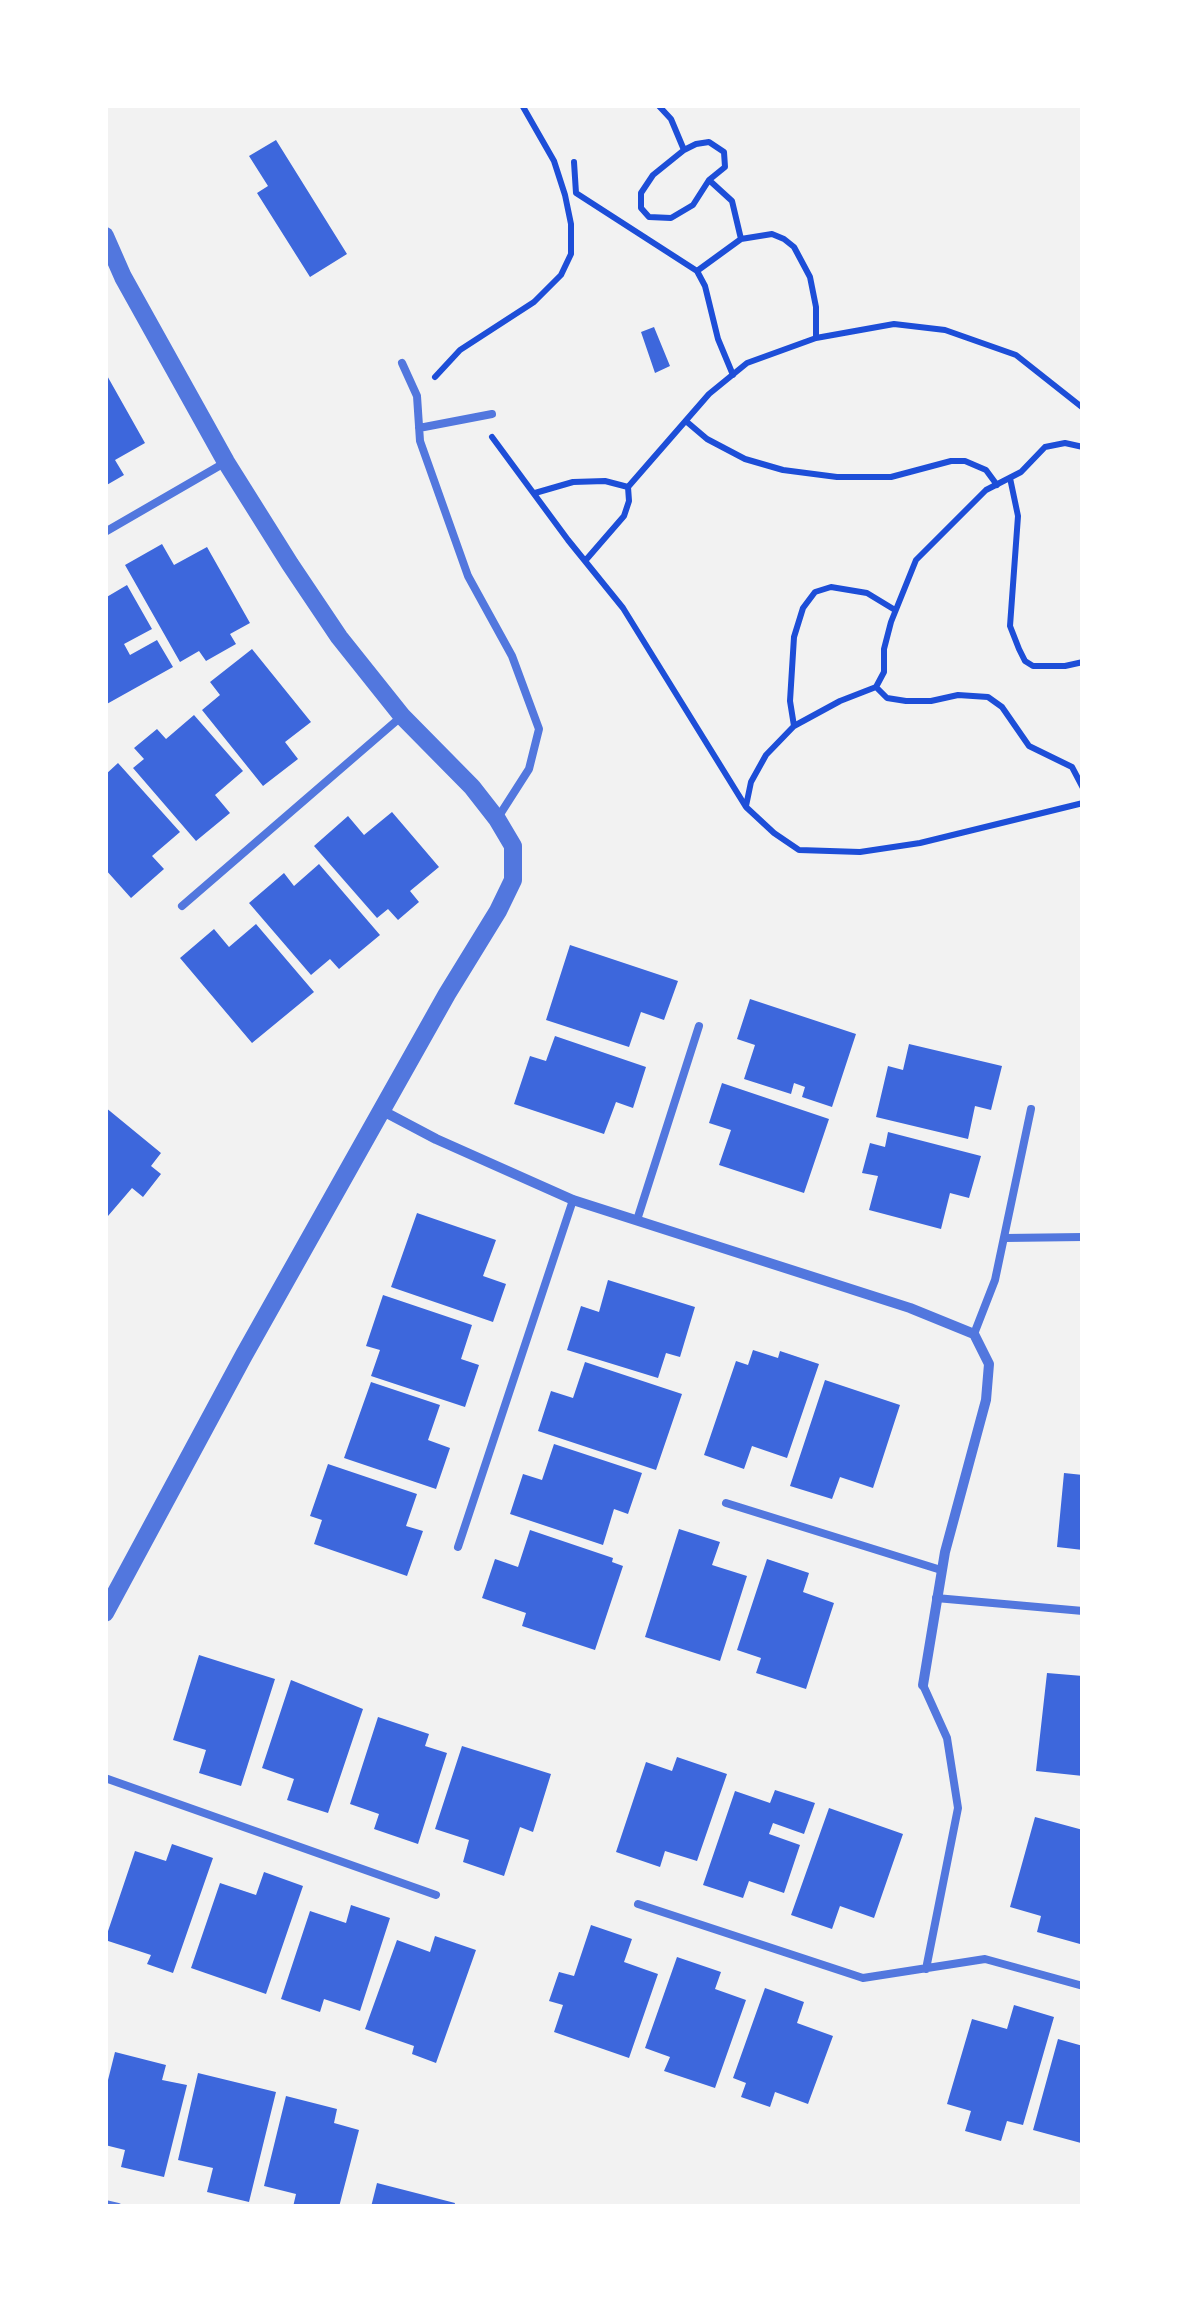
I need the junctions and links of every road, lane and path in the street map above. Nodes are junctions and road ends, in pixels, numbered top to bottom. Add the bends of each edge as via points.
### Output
1 (522, 105) edge
2 (658, 105) edge
3 (684, 150) junction
4 (574, 162) dead end
5 (710, 180) junction
6 (105, 236) edge
7 (741, 239) junction
8 (697, 271) junction
9 (816, 338) junction
10 (402, 363) dead end
11 (733, 375) junction
12 (416, 396) junction
13 (1083, 408) edge
14 (492, 414) dead end
15 (475, 417) junction
16 (687, 422) junction
17 (419, 428) junction
18 (1083, 447) edge
19 (226, 462) junction
20 (1010, 478) junction
21 (996, 485) junction
22 (628, 487) junction
23 (535, 493) junction
24 (105, 532) edge
25 (586, 562) junction
26 (895, 610) junction
27 (1083, 662) edge
28 (876, 687) junction
29 (402, 716) junction
30 (794, 726) junction
31 (1083, 788) edge
32 (1083, 802) edge
33 (746, 807) junction
34 (497, 819) junction
35 (182, 906) dead end
36 (699, 1026) dead end
37 (1031, 1109) dead end
38 (383, 1110) junction
39 (573, 1200) junction
40 (637, 1220) junction
41 (1083, 1237) edge
42 (1005, 1238) junction
43 (974, 1334) junction
44 (726, 1503) dead end
45 (458, 1548) dead end
46 (941, 1570) junction
47 (936, 1598) junction
48 (1083, 1611) edge
49 (105, 1613) edge
50 (922, 1686) joint
51 (105, 1778) edge
52 (436, 1896) dead end
53 (638, 1904) dead end
54 (926, 1970) junction
55 (1083, 1986) edge
56 (105, 2204) edge
57 (118, 2207) edge

1 - 12 path via 554,160 571,224 571,254 561,276 534,302 460,350
2 - 3 path
3 - 5 path via 710,142 724,152 725,167
3 - 5 path via 640,192 640,208 649,217 671,218 694,205
4 - 8 path via 576,192
5 - 7 path via 732,201
6 - 19 street
7 - 8 path
7 - 9 path via 772,234 794,247 810,278
8 - 11 path
9 - 11 path
9 - 13 path via 894,324 945,330 1016,355
10 - 12 lane
11 - 16 path
12 - 17 lane
14 - 15 lane
15 - 17 lane
15 - 23 path
16 - 21 path via 745,459 783,470 891,476 965,461 986,470
16 - 22 path
17 - 34 lane via 468,576 512,656 539,729 528,769
18 - 20 path via 1046,447
19 - 24 lane
19 - 29 street via 339,637
20 - 21 path
20 - 27 path via 1018,516 1010,626 1019,649 1034,666
21 - 26 path via 916,560
22 - 23 path via 573,482
22 - 25 path via 624,516
23 - 25 path
25 - 33 path via 623,608
26 - 28 path
26 - 30 path via 868,593 831,587 815,592 794,637
28 - 30 path
28 - 31 path via 906,702 988,697 1030,746 1072,768
29 - 34 street
29 - 35 lane
30 - 33 path via 766,755
32 - 33 path via 860,852 799,850
34 - 38 street via 513,846 513,880
36 - 40 lane
37 - 42 lane
38 - 39 street
38 - 49 street
39 - 40 street
39 - 45 lane
40 - 43 street
41 - 42 lane
42 - 43 lane
43 - 46 street via 989,1364 986,1400
44 - 46 lane
46 - 47 street
47 - 48 lane
47 - 50 street
50 - 54 lane via 947,1738 958,1808
51 - 52 lane
53 - 54 lane via 863,1978
54 - 55 lane via 984,1958
56 - 57 lane

